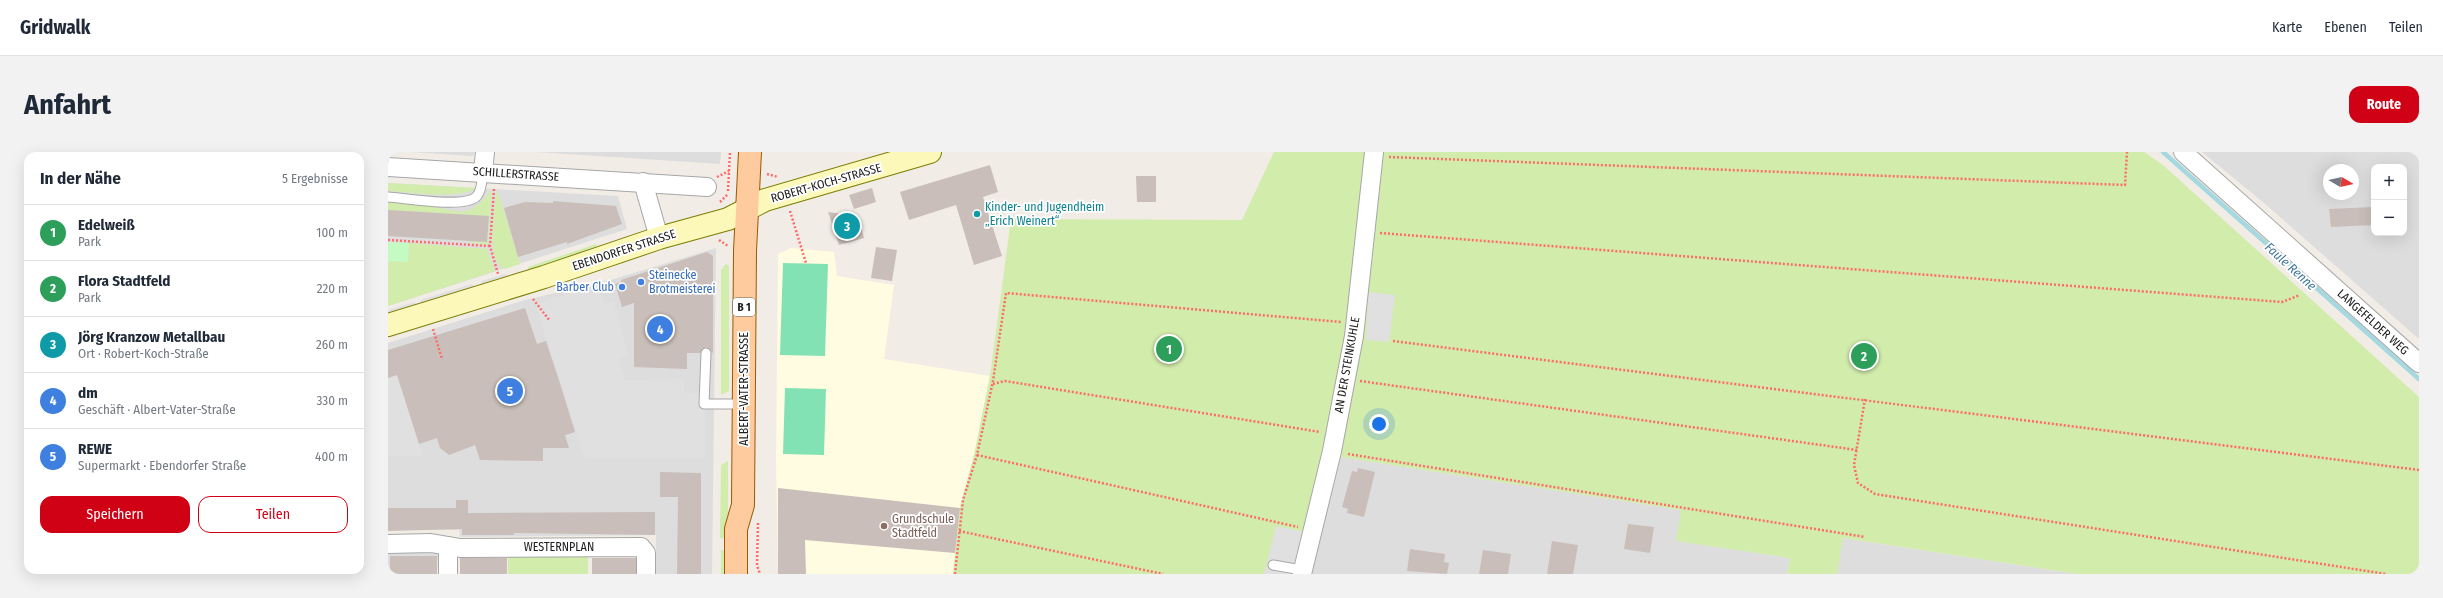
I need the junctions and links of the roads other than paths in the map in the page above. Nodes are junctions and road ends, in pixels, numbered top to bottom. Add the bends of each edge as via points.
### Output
1 (485, 152) edge
2 (750, 152) edge
3 (930, 152) edge
4 (2183, 152) edge
5 (1374, 154) edge
6 (388, 167) edge
7 (490, 173) junction
8 (643, 182) junction
9 (707, 187) dead end
10 (388, 197) edge
11 (746, 210) junction
12 (658, 238) junction
13 (388, 325) edge
14 (706, 353) dead end
15 (2419, 363) edge
16 (744, 404) junction
17 (742, 505) junction
18 (388, 544) edge
19 (448, 546) junction
20 (1273, 565) dead end
21 (448, 574) edge
22 (646, 574) edge
23 (736, 574) edge
24 (749, 574) edge
25 (1302, 574) edge

1 - 7 street
2 - 11 main road, ALBERT-VATER-STRASSE / B 1
3 - 11 street, ROBERT-KOCH-STRASSE via 765,200
4 - 15 street, LANGEFELDER WEG
5 - 25 street, AN DER STEINKUHLE via 1354,336 1332,451
6 - 7 street, SCHILLERSTRASSE
7 - 8 street, SCHILLERSTRASSE
7 - 10 lane via 478,195 461,203
8 - 9 street, SCHILLERSTRASSE
8 - 12 street
11 - 12 street, EBENDORFER STRASSE via 728,219
11 - 16 main road, ALBERT-VATER-STRASSE / B 1
12 - 13 street, EBENDORFER STRASSE via 544,277
14 - 16 lane via 704,404
16 - 17 main road, ALBERT-VATER-STRASSE / B 1
17 - 23 main road, ALBERT-VATER-STRASSE / B 1 via 736,528
17 - 24 main road, ALBERT-VATER-STRASSE / B 1 via 750,527
18 - 19 street, WESTERNPLAN
19 - 21 street
19 - 22 street, WESTERNPLAN via 641,547 646,553
20 - 25 lane via 1296,569

